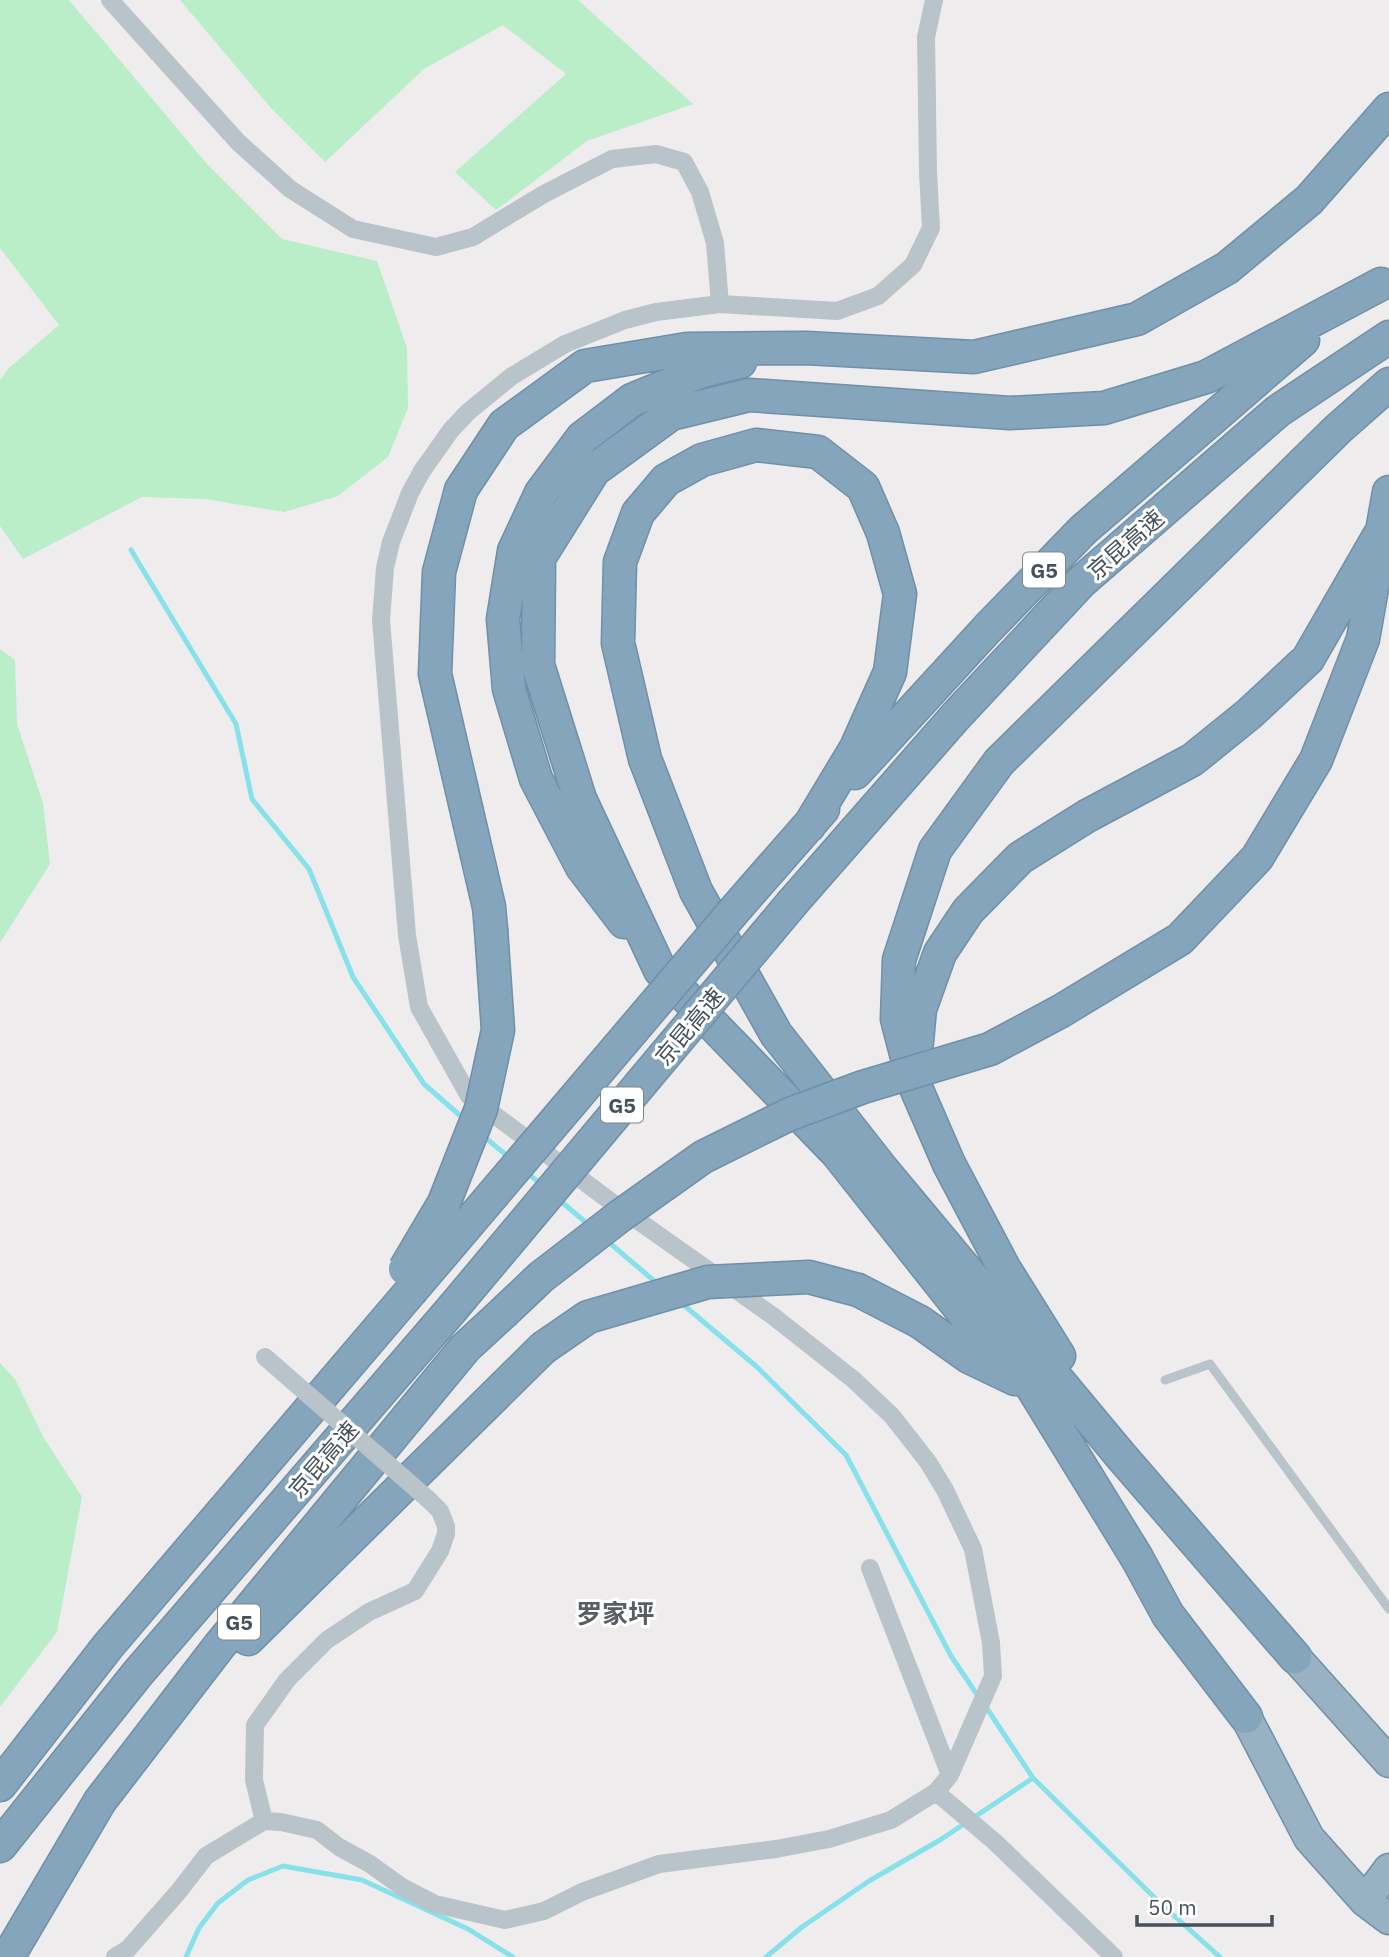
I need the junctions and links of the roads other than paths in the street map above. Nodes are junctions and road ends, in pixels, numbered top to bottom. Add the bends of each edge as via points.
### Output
1 (110, 0) edge
2 (934, 0) edge
3 (1389, 109) edge
4 (1385, 281) edge
5 (720, 304) junction
6 (1389, 337) edge
7 (806, 348) junction
8 (1389, 384) edge
9 (1389, 492) edge
10 (1383, 529) junction
11 (809, 826) junction
12 (660, 970) junction
13 (913, 1081) junction
14 (408, 1280) junction
15 (265, 1357) dead end
16 (1165, 1380) dead end
17 (1032, 1387) junction
18 (1121, 1456) junction
19 (870, 1568) dead end
20 (1389, 1609) edge
21 (1295, 1657) joint
22 (1246, 1717) joint
23 (152, 1734) junction
24 (1389, 1762) edge
25 (950, 1775) junction
26 (0, 1785) edge
27 (936, 1792) junction
28 (264, 1821) junction
29 (0, 1846) edge
30 (1389, 1869) edge
31 (1365, 1901) junction
32 (1389, 1919) edge
33 (8, 1957) edge
34 (115, 1957) edge
35 (1114, 1957) edge

1 - 5 street via 238,142 290,189 353,229 436,247 473,237 612,159 656,154 684,162 700,192 715,243
2 - 5 street via 926,37 931,228 913,265 878,296 837,311
3 - 7 highway via 1309,200 1227,268 1137,318 974,357
4 - 11 highway, 京昆高速 / G5 via 1314,331 1083,530
4 - 12 highway via 1206,377 1104,408 1010,413 749,395 671,414 594,470 539,558 538,665 580,799
5 - 25 street via 625,320 565,344 521,370 451,430 422,471 399,517 385,568 381,620 407,936 419,1007 469,1097 773,1316 854,1380 909,1437 945,1490 972,1549 993,1676
6 - 29 highway, 京昆高速 / G5, bridge via 1278,411 1081,582 956,716 138,1673
7 - 12 highway via 702,371 632,400 582,438 541,493 514,551 503,619 509,689 537,779 582,867
7 - 14 highway, bridge via 687,349 585,366 504,425 461,490 439,572 435,674 489,907 498,1030 481,1110
8 - 13 highway via 999,762 935,850 899,960 897,1018
9 - 10 highway
10 - 13 highway via 1308,659 1249,714 1192,760 1020,858 968,911 940,953 920,1009
10 - 23 highway, G5, bridge via 1363,639 1315,760 1257,858 1181,939 990,1049 790,1114 703,1157 541,1277 465,1348 220,1644
11 - 14 highway, 京昆高速 / G5, bridge
11 - 18 highway via 856,748 890,671 900,594 883,533 863,487 818,452 756,445 702,460 666,480 638,513 620,562 618,643 645,760 696,891 776,1034
12 - 17 highway via 837,1153 978,1331
13 - 18 highway via 949,1164 1004,1268
14 - 26 highway, 京昆高速 / G5 via 352,1360 108,1646
15 - 28 street, bridge via 436,1505 446,1534 415,1591 369,1612 327,1640 287,1679 255,1725 254,1780
16 - 20 lane via 1210,1364
17 - 22 highway via 1168,1615
17 - 23 highway, bridge via 969,1357 920,1322 858,1290 809,1277 708,1282 588,1317 542,1348
18 - 21 highway
19 - 25 street
21 - 24 highway
22 - 31 highway via 1308,1838
23 - 33 highway, G5 via 100,1801
25 - 27 street
27 - 28 street via 891,1820 855,1831 776,1849 659,1864 544,1911 505,1920 435,1904 317,1830
27 - 35 street
28 - 34 street via 206,1856 128,1949
30 - 31 highway
31 - 32 highway

